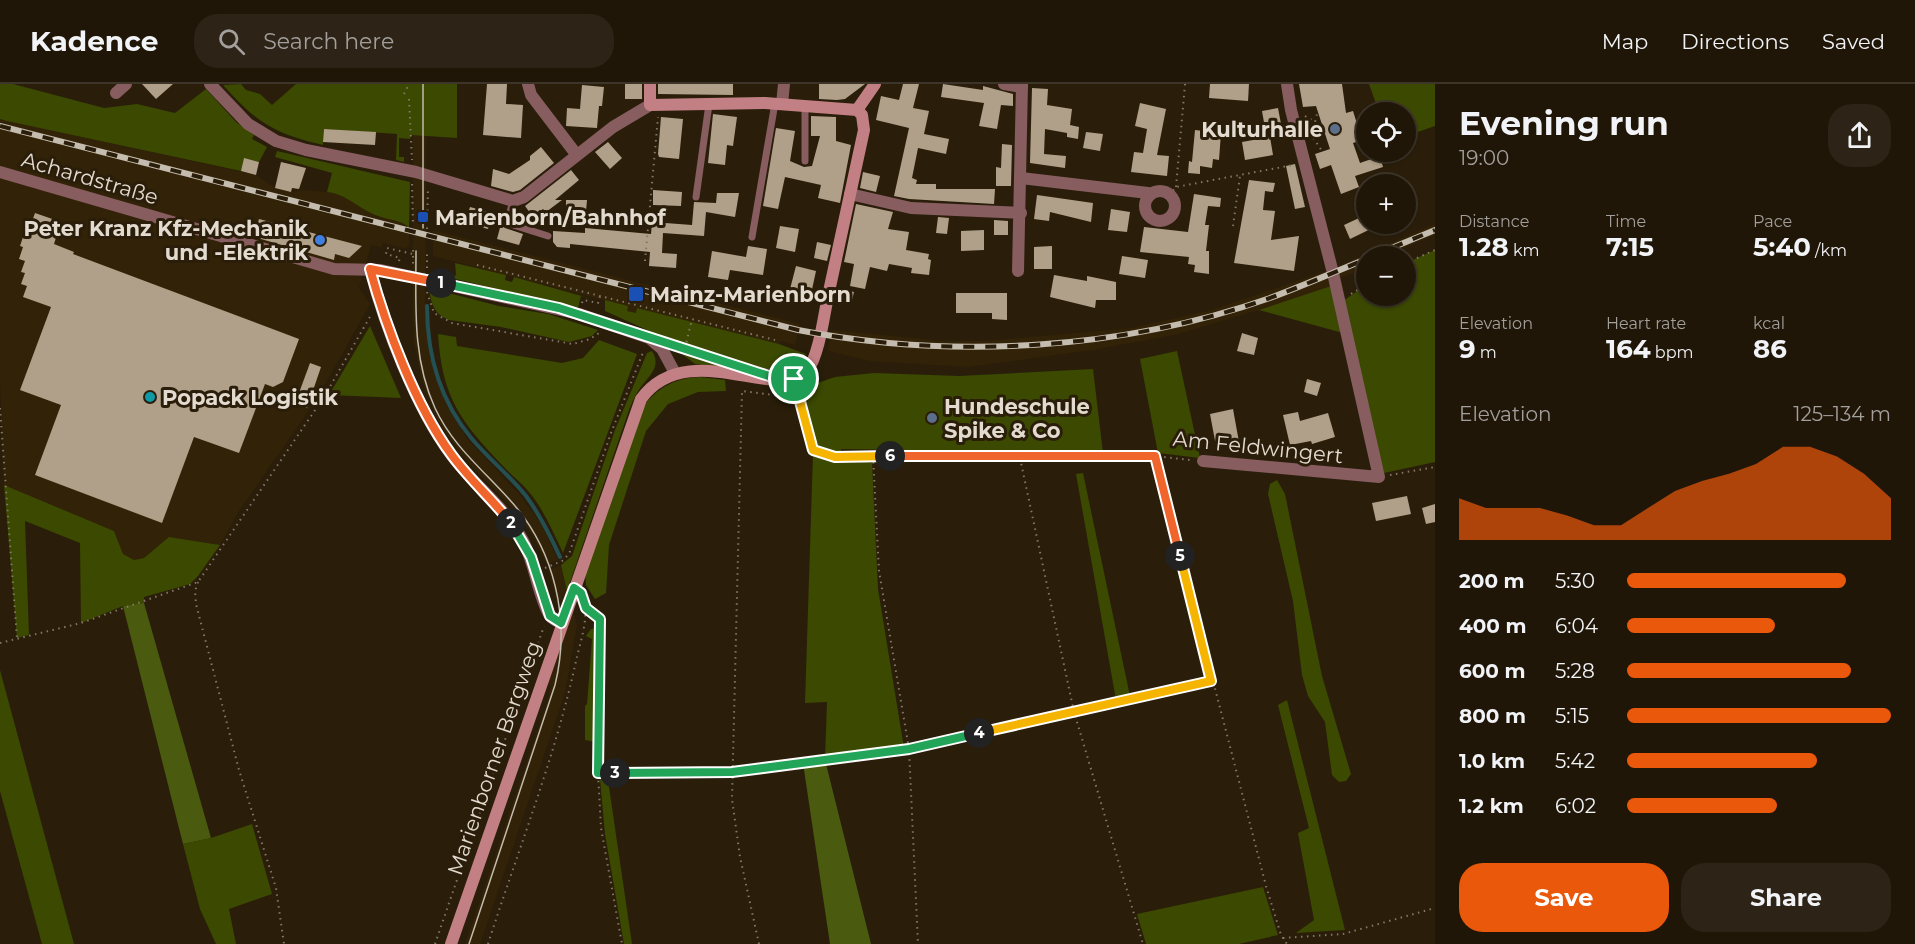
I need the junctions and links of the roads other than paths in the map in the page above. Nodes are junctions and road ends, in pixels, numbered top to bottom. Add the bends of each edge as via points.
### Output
1 (126, 84) edge
2 (528, 84) edge
3 (650, 84) edge
4 (784, 84) edge
5 (875, 84) edge
6 (1004, 84) edge
7 (1287, 84) edge
8 (212, 85) edge
9 (1022, 86) edge
10 (116, 93) dead end
11 (709, 104) junction
12 (779, 104) junction
13 (654, 105) junction
14 (805, 105) junction
15 (857, 110) junction
16 (576, 154) junction
17 (806, 161) dead end
18 (0, 172) edge
19 (1021, 178) junction
20 (850, 194) junction
21 (1150, 195) junction
22 (696, 197) dead end
23 (513, 201) junction
24 (1021, 213) junction
25 (548, 236) dead end
26 (752, 237) dead end
27 (370, 269) junction
28 (1018, 271) dead end
29 (675, 373) junction
30 (1203, 461) road end
31 (556, 620) junction
32 (451, 944) edge

1 - 10 street
2 - 16 street via 531,95
3 - 13 street
4 - 12 street
5 - 15 street
6 - 9 street
7 - 30 street, Am Feldwingert via 1378,477
8 - 23 street via 240,117 266,136 295,147
9 - 19 street
11 - 12 street
11 - 13 street
11 - 22 lane
12 - 14 street
12 - 26 lane
13 - 16 street via 613,127
14 - 15 street
14 - 17 lane
15 - 20 street via 862,115 864,130
16 - 23 street
18 - 27 street, Achardstraße via 334,269
19 - 21 street
19 - 24 street
20 - 24 street via 911,208
20 - 29 street, Marienborner Bergweg via 814,358 808,369 794,379 696,370
21 - 21 street via 1145,204 1147,214 1161,221 1173,213 1173,191
23 - 25 lane via 507,223
24 - 28 street
27 - 29 street, Achardstraße via 411,273 428,281 559,308 604,322 649,338 662,349
27 - 31 street via 379,302 435,431 522,538
29 - 31 street, Marienborner Bergweg via 654,384 638,405 574,588
31 - 32 street, Marienborner Bergweg

